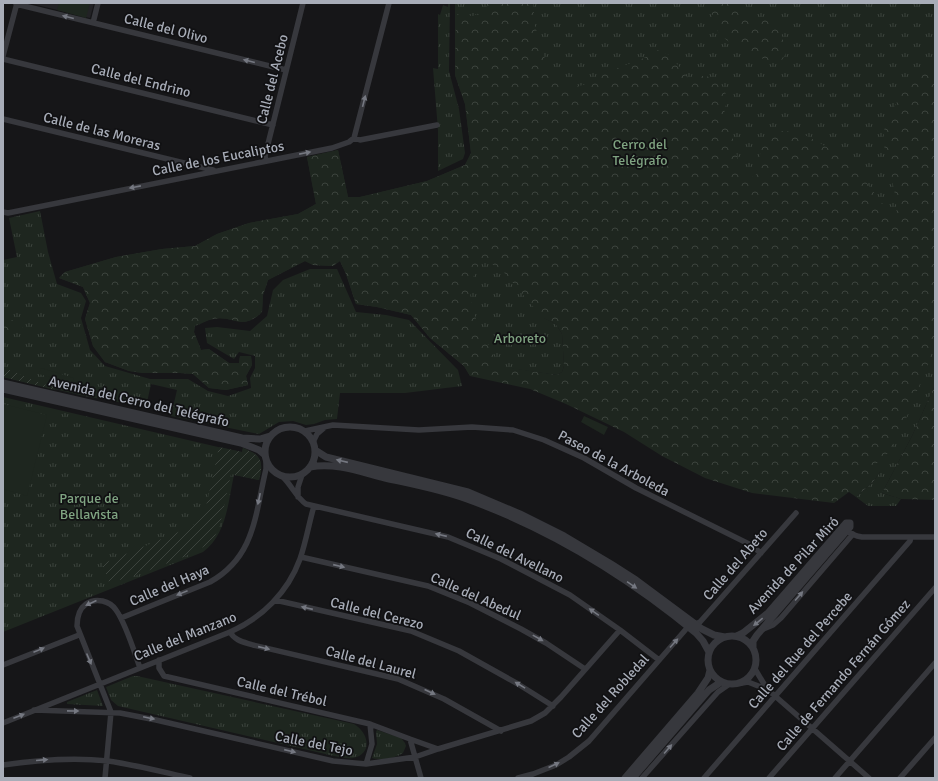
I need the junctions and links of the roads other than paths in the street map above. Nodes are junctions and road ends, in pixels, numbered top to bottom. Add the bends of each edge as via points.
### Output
1 (98, 3) edge
2 (303, 3) edge
3 (388, 3) edge
4 (17, 4) edge
5 (93, 23) junction
6 (3, 58) edge
7 (286, 70) junction
8 (3, 119) edge
9 (273, 125) junction
10 (437, 125) dead end
11 (354, 138) junction
12 (266, 161) junction
13 (195, 165) junction
14 (214, 170) junction
15 (197, 174) junction
16 (3, 212) edge
17 (3, 383) edge
18 (3, 389) edge
19 (328, 425) junction
20 (304, 432) junction
21 (270, 436) junction
22 (314, 446) junction
23 (265, 458) junction
24 (310, 467) junction
25 (302, 475) junction
26 (283, 477) junction
27 (298, 497) junction
28 (314, 506) junction
29 (796, 513) dead end
30 (850, 532) junction
31 (912, 537) junction
32 (935, 537) edge
33 (761, 553) junction
34 (300, 557) junction
35 (935, 588) edge
36 (275, 600) junction
37 (120, 618) junction
38 (697, 625) junction
39 (689, 628) junction
40 (620, 630) junction
41 (230, 632) junction
42 (79, 634) junction
43 (737, 636) junction
44 (725, 637) junction
45 (753, 647) junction
46 (709, 652) junction
47 (159, 660) junction
48 (659, 660) junction
49 (935, 663) edge
50 (3, 665) edge
51 (140, 668) junction
52 (585, 669) junction
53 (755, 669) junction
54 (710, 670) junction
55 (721, 682) junction
56 (742, 683) junction
57 (100, 684) junction
58 (728, 684) junction
59 (766, 689) junction
60 (775, 696) junction
61 (553, 706) junction
62 (34, 710) junction
63 (111, 712) junction
64 (3, 723) edge
65 (370, 724) junction
66 (812, 728) junction
67 (501, 731) junction
68 (935, 738) edge
69 (410, 739) junction
70 (438, 749) junction
71 (416, 757) junction
72 (106, 761) junction
73 (849, 761) junction
74 (366, 764) junction
75 (3, 765) edge
76 (105, 778) edge
77 (190, 778) edge
78 (421, 778) edge
79 (518, 778) edge
80 (625, 778) edge
81 (632, 778) edge
82 (642, 778) edge
83 (704, 778) edge
84 (769, 778) edge
85 (835, 778) edge
86 (869, 778) edge
87 (900, 778) edge

1 - 5 street
2 - 7 street, Calle del Acebo
11 -> 3 street
5 -> 4 street, Calle del Olivo
4 - 6 street
7 -> 5 street, Calle del Olivo
6 - 9 street, Calle del Endrino
7 - 9 street, Calle del Acebo
8 - 13 street, Calle de las Moreras
9 - 12 street, Calle del Acebo
10 - 11 street, Calle de los Eucaliptos via 360,140
12 -> 11 street, Calle de los Eucaliptos via 332,148
12 - 14 street, Calle de los Eucaliptos
13 - 14 street, Calle de las Moreras
13 - 15 street
14 - 15 street, Calle de los Eucaliptos
15 -> 16 street, Calle de los Eucaliptos
17 - 21 street, Avenida del Cerro del Telégrafo via 242,438 260,439
18 - 23 street, Avenida del Cerro del Telégrafo via 241,444 259,450
19 - 20 street, Paseo de la Arboleda
19 - 22 street via 317,434
19 - 33 street, Paseo de la Arboleda via 419,430 472,427 513,430 544,440 584,458 636,488 749,544
20 - 21 street via 286,427
20 - 22 street
21 - 23 street
22 - 24 street via 314,460
38 -> 22 street via 612,564 520,514 468,492 326,457
23 - 26 street via 270,469
23 -> 37 street, Calle del Haya via 266,469 252,530 248,543 233,565 210,582
24 - 25 street
24 -> 39 street via 331,466 361,472 443,491 488,507 585,556 632,585
25 - 26 street
25 - 27 street
26 - 27 street, Calle del Avellano
27 - 28 street, Calle del Avellano via 306,504
28 - 34 street, Calle del Manzano
40 -> 28 street, Calle del Avellano via 570,595 501,559 448,537
29 - 33 street, Calle del Abeto
30 - 31 street via 862,537
30 -> 43 street, Avenida de Pilar Miró via 851,525 848,522 768,613
45 -> 30 street, Avenida de Pilar Miró via 753,641 761,631
31 - 32 street
31 - 60 street, Calle del Rue del Percebe
33 - 38 street, Calle del Abeto
34 - 36 street, Calle del Manzano via 290,580
34 -> 52 street, Calle del Abedul via 428,586 470,603 521,629
35 - 66 street, Calle de Fernando Fernán Gómez
36 - 41 street, Calle del Manzano via 253,620
61 -> 36 street, Calle del Cerezo via 459,651 411,631
37 -> 42 street via 109,602 95,600 81,610 77,620
37 - 51 street
38 - 39 street, Calle del Abeto
38 - 44 street via 714,635
39 - 46 street via 703,641
48 -> 39 street, Calle del Robledal
40 - 48 street, Calle del Avellano
40 - 52 street, Calle del Tejo
41 - 47 street, Calle del Manzano
41 -> 67 street, Calle del Laurel via 237,640 253,645 398,679 451,702
50 -> 42 street
42 -> 57 street
43 - 44 street
43 - 45 street
44 - 46 street via 714,644
45 - 53 street via 757,660
46 - 54 street
47 - 51 street, Calle del Manzano
47 - 65 street, Calle del Trébol via 159,668 164,676
79 -> 48 street, Calle del Robledal via 556,765 589,741
49 - 73 street
51 - 57 street, Calle del Manzano
52 - 61 street, Calle del Tejo
53 - 56 street via 749,679
53 - 59 street
54 - 55 street
54 - 80 street via 698,693
55 - 58 street
55 - 81 street via 709,690
56 - 58 street
56 - 59 street via 748,682
57 - 62 street, Calle del Manzano
57 - 63 street
82 -> 58 street
59 - 60 street
60 - 66 street
60 - 83 street, Calle del Rue del Percebe
61 - 67 street, Calle del Tejo via 531,720
62 -> 63 street, Calle del Tejo
64 -> 62 street, Calle del Manzano
63 - 72 street
63 -> 74 street, Calle del Tejo via 149,718 333,761
65 - 69 street, Calle del Trébol
65 - 74 street via 372,744
66 - 73 street
66 - 84 street, Calle de Fernando Fernán Gómez
67 - 70 street, Calle del Tejo
68 - 87 street
69 - 70 street, Calle del Trébol
69 - 71 street
70 - 71 street, Calle del Tejo
71 - 74 street, Calle del Tejo
71 - 78 street
75 -> 72 street via 48,760
72 - 76 street
72 - 77 street via 141,766
73 - 85 street
73 - 86 street

